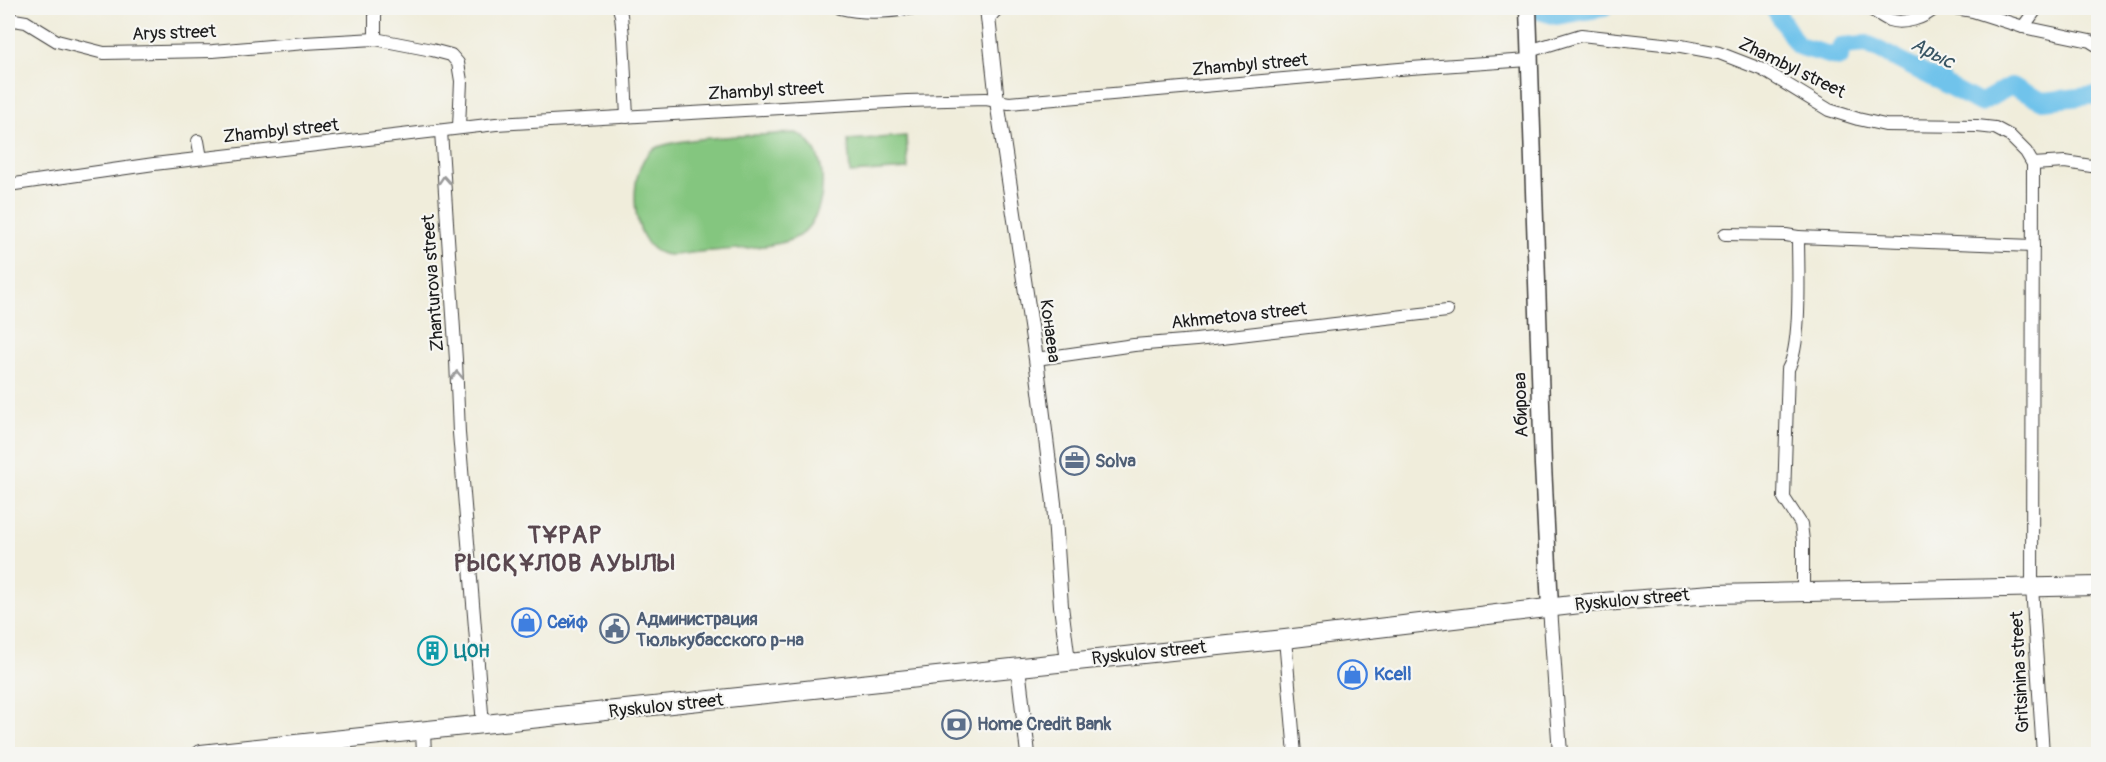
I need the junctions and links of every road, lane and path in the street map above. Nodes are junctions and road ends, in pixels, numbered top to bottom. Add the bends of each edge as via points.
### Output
1 (375, 8) edge
2 (619, 8) edge
3 (840, 8) edge
4 (913, 8) edge
5 (969, 8) edge
6 (998, 8) edge
7 (1528, 8) edge
8 (1868, 8) edge
9 (1935, 8) edge
10 (1955, 8) edge
11 (2037, 8) edge
12 (1976, 9) edge
13 (987, 11) edge
14 (8, 21) edge
15 (2023, 27) junction
16 (375, 39) junction
17 (2098, 46) edge
18 (1529, 54) junction
19 (997, 101) junction
20 (627, 117) junction
21 (459, 128) junction
22 (441, 131) junction
23 (198, 141) dead end
24 (201, 158) junction
25 (2033, 164) junction
26 (2098, 167) edge
27 (8, 185) edge
28 (1725, 234) dead end
29 (1798, 237) junction
30 (2032, 246) junction
31 (1447, 312) dead end
32 (1036, 359) junction
33 (2098, 586) edge
34 (2032, 587) junction
35 (1803, 592) junction
36 (1550, 607) junction
37 (1286, 639) junction
38 (1068, 661) junction
39 (1018, 667) junction
40 (483, 725) junction
41 (423, 732) junction
42 (201, 754) edge
43 (424, 754) edge
44 (1028, 754) edge
45 (1295, 754) edge
46 (1560, 754) edge
47 (2043, 754) edge

1 - 16 street
2 - 20 street
3 - 4 street
5 - 13 street
6 - 13 street
7 - 18 main road, Абирова
8 - 9 street via 1891,21 1926,16
10 - 12 street
11 - 15 street
12 - 15 street
13 - 19 street, Конаева
14 - 16 street, Arys street via 26,22 57,41 104,53 213,51
15 - 17 street
16 - 21 street, Arys street via 451,55 458,63 461,81
18 - 19 street, Zhambyl street via 1064,99
18 - 25 street, Zhambyl street via 1581,35 1681,45 1719,53 1763,70 1829,110 1858,119 1885,125 1995,128 2010,136
18 - 36 main road, Абирова
19 - 20 street, Zhambyl street via 907,101
19 - 32 street, Конаева
20 - 21 street, Zhambyl street
21 - 22 street, Zhambyl street
22 - 24 street, Zhambyl street
40 -> 22 street, Zhanturova street via 459,434
23 - 24 street
24 - 27 street, Zhambyl street
25 - 26 street via 2065,162
25 - 30 street, Gritsinina street
28 - 29 street
29 - 30 street
29 - 35 street via 1797,320 1788,369 1784,498 1801,524
30 - 34 street, Gritsinina street
31 - 32 street, Akhmetova street
32 - 38 street, Конаева
33 - 34 main road, Ryskulov street
34 - 35 main road, Ryskulov street
34 - 47 street, Gritsinina street
35 - 36 main road, Ryskulov street via 1713,594
36 - 37 main road, Ryskulov street
36 - 46 street, Абирова
37 - 38 main road, Ryskulov street
37 - 45 street
38 - 39 main road, Ryskulov street
39 - 40 main road, Ryskulov street
39 - 44 street
40 - 41 main road, Ryskulov street
41 - 42 main road, Ryskulov street
41 - 43 street

